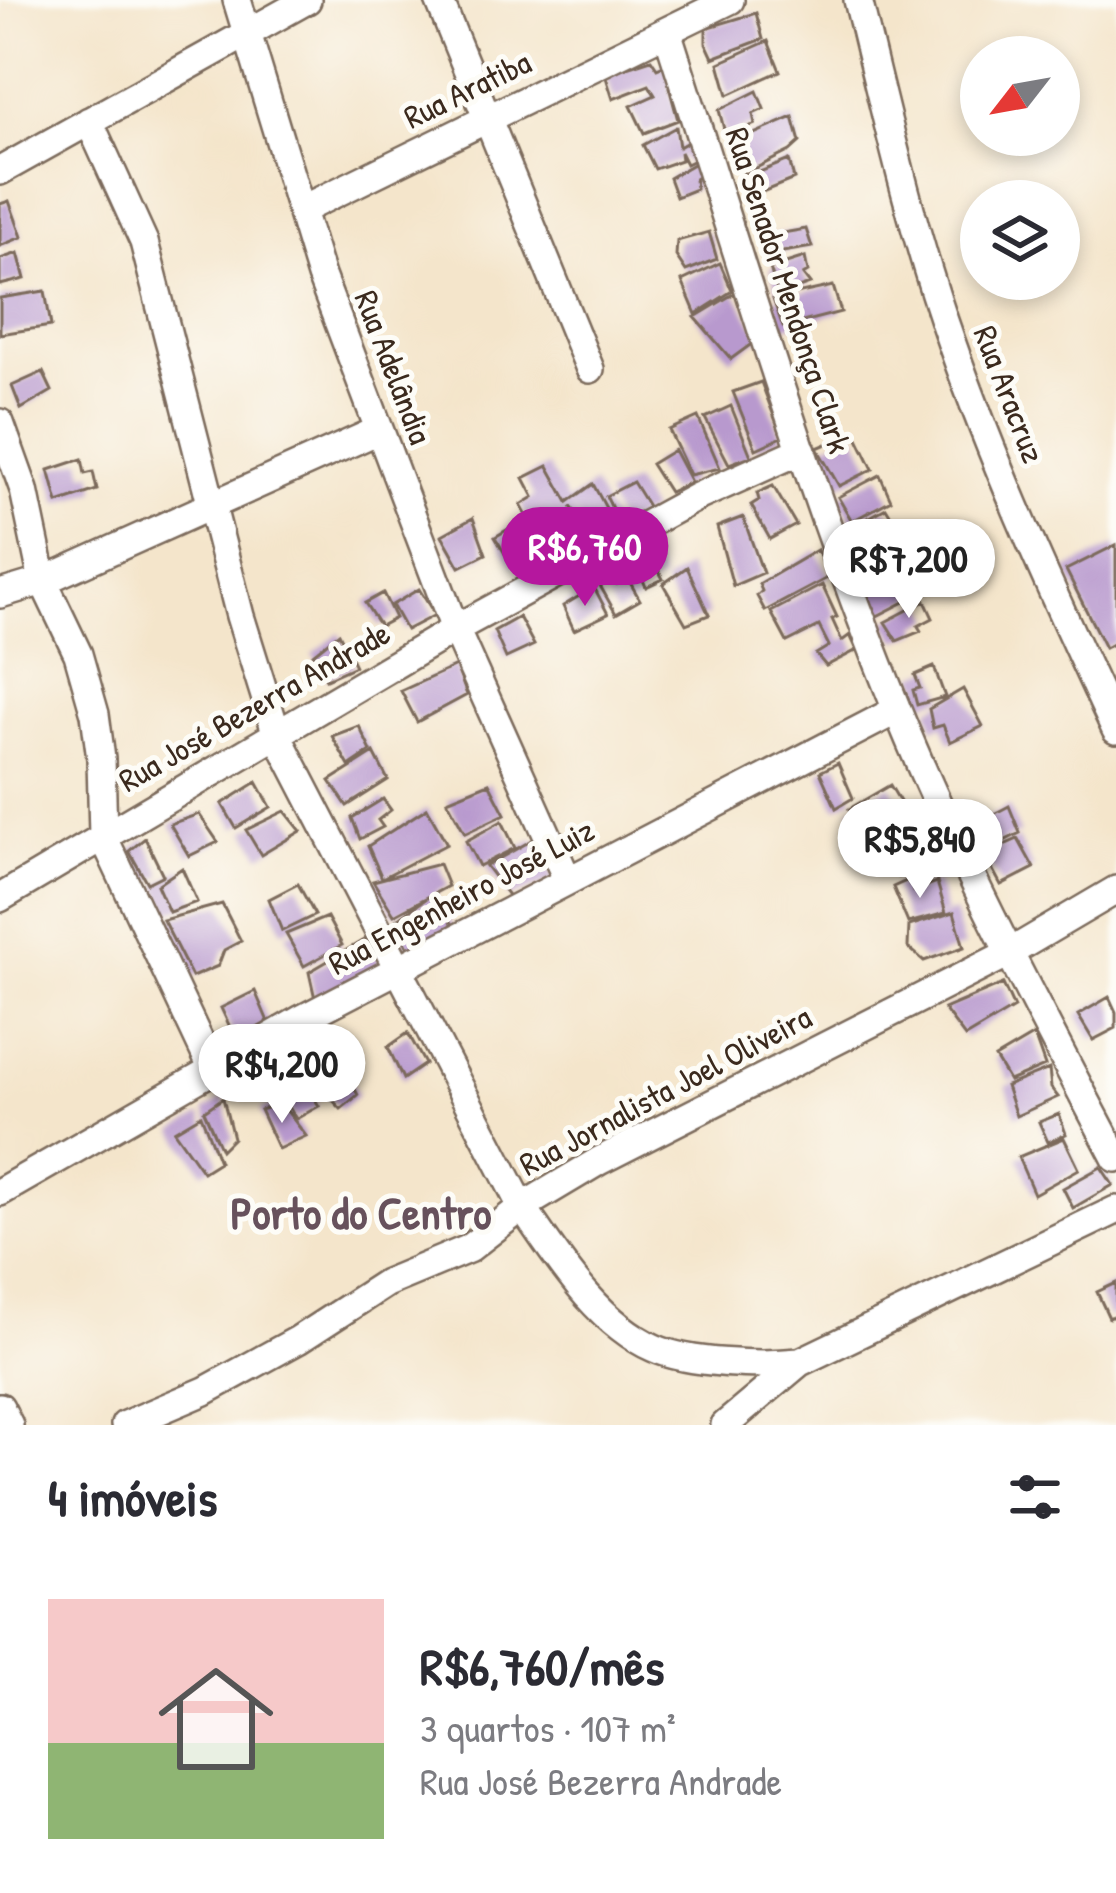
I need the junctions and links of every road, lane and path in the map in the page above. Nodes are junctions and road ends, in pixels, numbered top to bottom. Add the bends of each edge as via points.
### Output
1 (237, 0) edge
2 (307, 0) edge
3 (439, 0) edge
4 (730, 0) edge
5 (858, 0) edge
6 (667, 31) junction
7 (250, 33) junction
8 (487, 119) junction
9 (89, 121) junction
10 (0, 171) edge
11 (301, 210) junction
12 (590, 369) dead end
13 (0, 423) edge
14 (380, 430) junction
15 (802, 450) junction
16 (212, 506) junction
17 (44, 581) junction
18 (0, 594) edge
19 (455, 629) junction
20 (897, 710) junction
21 (1116, 730) edge
22 (277, 735) junction
23 (103, 836) junction
24 (568, 881) junction
25 (1116, 890) edge
26 (0, 898) edge
27 (1009, 953) junction
28 (397, 971) junction
29 (214, 1070) junction
30 (1116, 1159) edge
31 (0, 1192) edge
32 (522, 1207) junction
33 (1116, 1210) edge
34 (800, 1363) junction
35 (0, 1407) edge
36 (9, 1425) edge
37 (125, 1425) edge
38 (725, 1425) edge

1 - 7 street, Rua Adelândia
2 - 7 street
3 - 8 street
4 - 6 street, Rua Aratiba
5 - 21 street, Rua Aracruz via 951,343 1022,529
6 - 8 street, Rua Aratiba
6 - 15 street, Rua Senador Mendonça Clark
7 - 9 street
7 - 11 street, Rua Adelândia
8 - 11 street, Rua Aratiba
8 - 12 street
9 - 10 street
9 - 16 street via 144,242
11 - 14 street, Rua Adelândia
13 - 17 street
14 - 16 street
14 - 19 street, Rua Adelândia
15 - 19 street, Rua José Bezerra Andrade via 697,497
15 - 20 street, Rua Senador Mendonça Clark
16 - 17 street
16 - 22 street
17 - 18 street
17 - 23 street via 79,654 95,714
19 - 22 street, Rua José Bezerra Andrade
19 - 24 street, Rua Adelândia
20 - 24 street, Rua Engenheiro José Luiz
20 - 27 street, Rua Senador Mendonça Clark
22 - 23 street, Rua José Bezerra Andrade
22 - 28 street
23 - 26 street, Rua José Bezerra Andrade
23 - 29 street
24 - 28 street, Rua Engenheiro José Luiz
25 - 27 street, Rua Jornalista Joel Oliveira
27 - 30 street, Rua Senador Mendonça Clark
27 - 32 street, Rua Jornalista Joel Oliveira
28 - 29 street, Rua Engenheiro José Luiz
28 - 32 street
29 - 31 street, Rua Engenheiro José Luiz
32 - 34 street via 608,1315 654,1349 764,1366
32 - 37 street, Rua Jornalista Joel Oliveira via 468,1250 386,1283 205,1391
33 - 34 street
34 - 38 street
35 - 36 street

